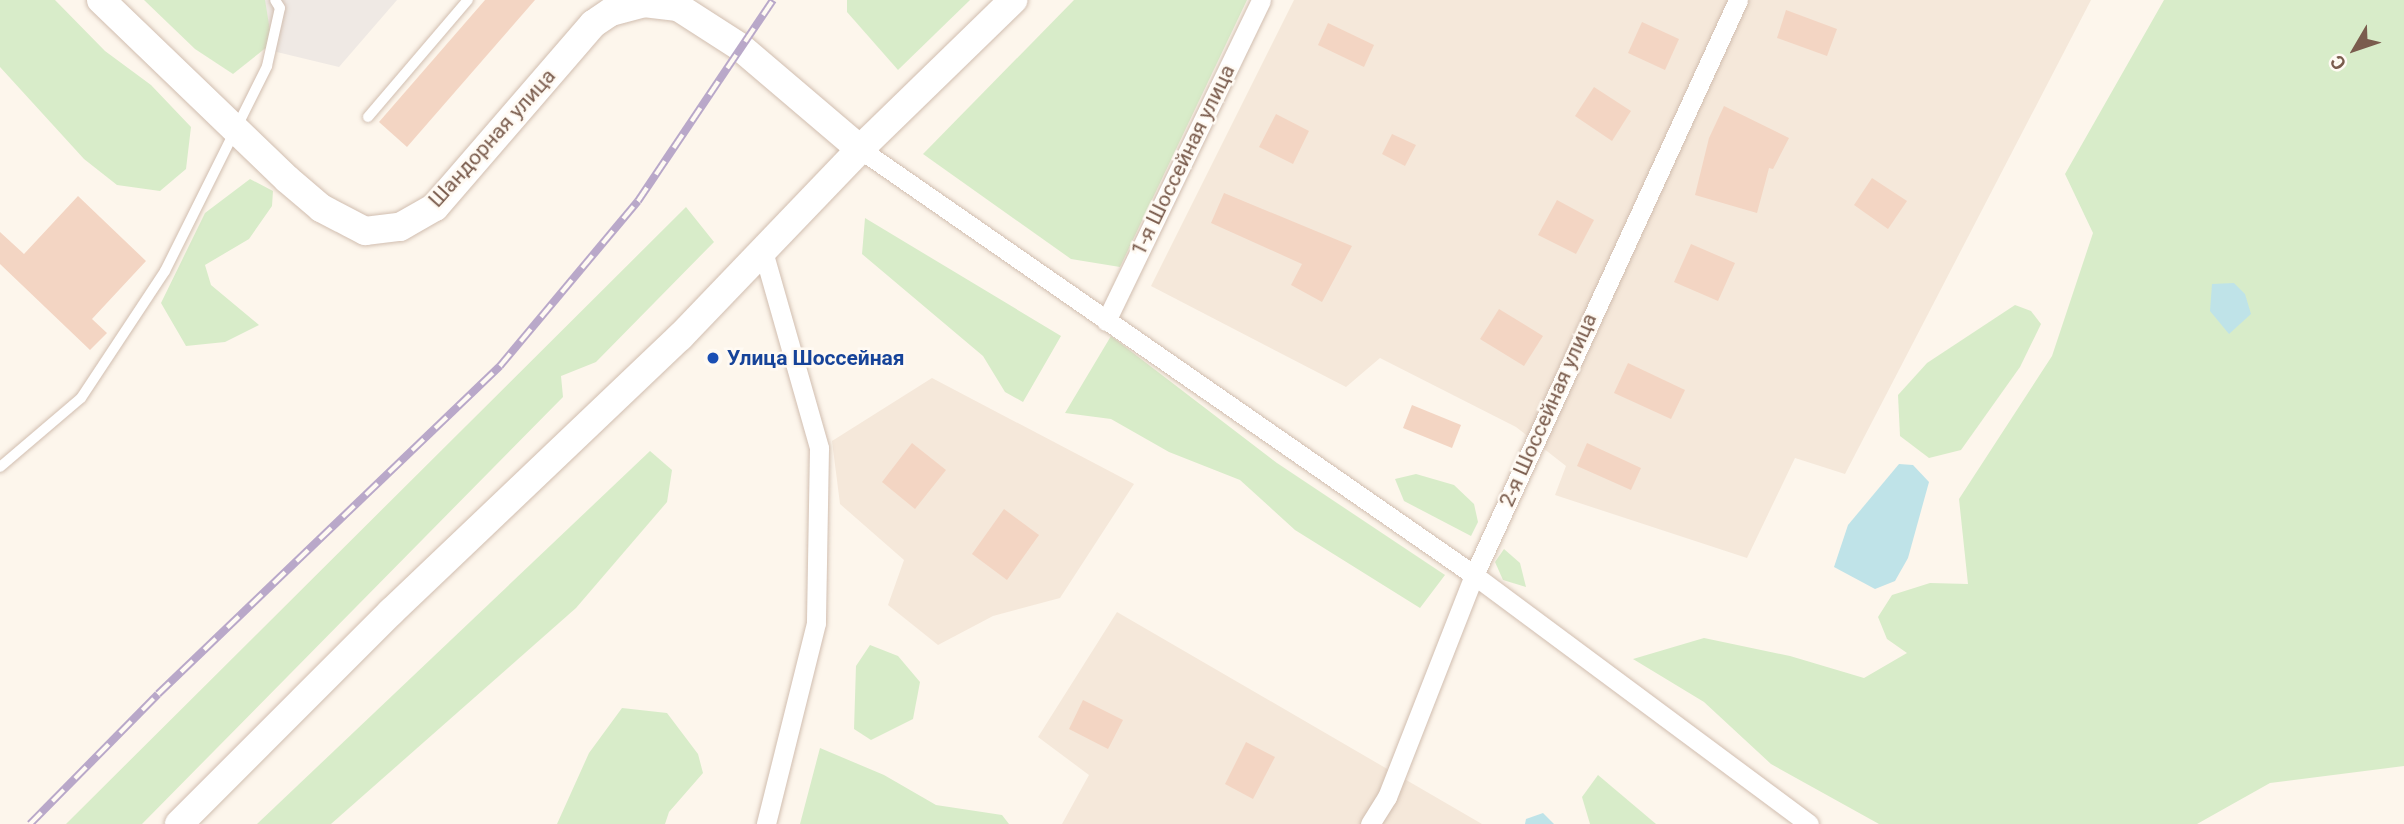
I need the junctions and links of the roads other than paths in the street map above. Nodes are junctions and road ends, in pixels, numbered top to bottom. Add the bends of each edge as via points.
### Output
1 (102, 0) edge
2 (275, 0) edge
3 (468, 0) edge
4 (1013, 0) edge
5 (1261, 0) edge
6 (1738, 0) edge
7 (679, 4) edge
8 (368, 117) dead end
9 (234, 130) junction
10 (860, 149) junction
11 (763, 251) junction
12 (1106, 321) junction
13 (0, 467) edge
14 (1474, 575) junction
15 (180, 824) edge
16 (766, 824) edge
17 (1370, 824) edge
18 (1809, 824) edge

1 - 9 main road, Шандорная улица
2 - 9 lane via 280,8 267,66
3 - 8 lane
4 - 10 main road
5 - 12 street, 1-я Шоссейная улица
6 - 14 street, 2-я Шоссейная улица
7 - 9 main road, Шандорная улица via 607,9 435,206 400,227 365,231 321,208
7 - 10 main road, Шандорная улица via 740,47
9 - 13 lane via 165,271 81,398
10 - 11 main road
10 - 12 street
11 - 15 main road
11 - 16 street via 819,448 816,623
12 - 14 street
14 - 17 street, 2-я Шоссейная улица via 1387,797
14 - 18 street

